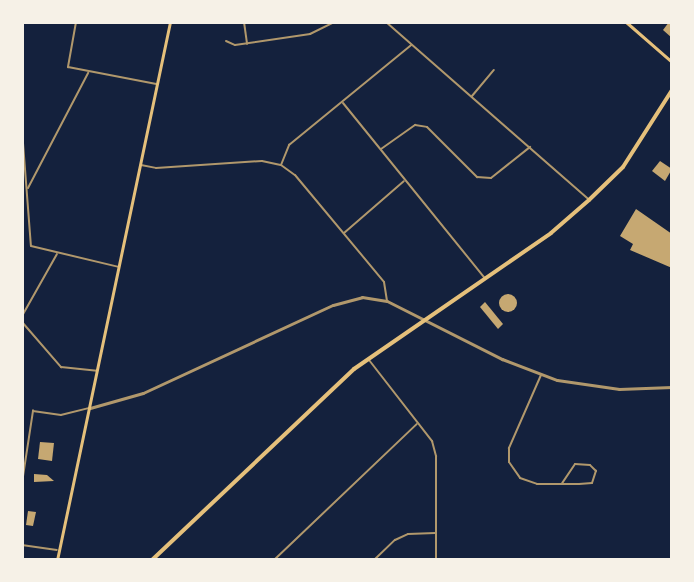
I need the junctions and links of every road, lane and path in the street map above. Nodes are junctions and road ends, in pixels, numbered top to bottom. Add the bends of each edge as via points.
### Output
1 (76, 22) edge
2 (170, 22) edge
3 (244, 22) edge
4 (335, 22) edge
5 (386, 22) edge
6 (626, 22) edge
7 (226, 41) dead end
8 (247, 44) junction
9 (411, 45) junction
10 (672, 62) edge
11 (494, 70) dead end
12 (88, 73) junction
13 (157, 84) junction
14 (672, 90) edge
15 (472, 96) junction
16 (343, 103) junction
17 (22, 130) edge
18 (530, 147) junction
19 (381, 149) junction
20 (141, 165) junction
21 (281, 165) junction
22 (405, 181) junction
23 (28, 188) junction
24 (589, 200) junction
25 (344, 233) junction
26 (57, 254) junction
27 (120, 267) junction
28 (484, 277) junction
29 (387, 301) junction
30 (22, 316) edge
31 (424, 319) junction
32 (22, 322) edge
33 (368, 358) junction
34 (98, 371) junction
35 (541, 375) junction
36 (672, 387) edge
37 (90, 408) junction
38 (417, 424) junction
39 (22, 483) edge
40 (562, 483) junction
41 (436, 533) junction
42 (22, 545) edge
43 (59, 550) junction
44 (57, 560) edge
45 (152, 560) edge
46 (274, 560) edge
47 (375, 560) edge
48 (436, 560) edge

1 - 12 street via 68,67
2 - 13 main road
3 - 8 street
4 - 8 street via 310,34
5 - 9 street
6 - 10 main road
7 - 8 street
9 - 15 street
9 - 16 street
11 - 15 street
12 - 13 street
12 - 23 street
13 - 20 main road
14 - 24 highway via 623,167
15 - 18 street
16 - 19 street
16 - 21 street via 289,145
17 - 23 street
18 - 19 street via 491,178 477,177 427,127 415,125
18 - 24 street
19 - 22 street
20 - 21 street via 156,168 262,161
20 - 27 main road
21 - 25 street via 295,175
22 - 25 street
22 - 28 street
23 - 26 street via 32,246
24 - 28 highway via 551,233
25 - 29 street via 384,282
26 - 27 street
26 - 30 street
27 - 34 main road
28 - 31 highway
29 - 31 street
29 - 37 street via 362,297 342,301 143,393
31 - 33 highway
31 - 35 street
32 - 34 street via 61,367
33 - 38 street
33 - 45 highway
34 - 37 main road
35 - 36 street via 596,387
35 - 40 street via 509,448 508,462 528,482
37 - 39 lane via 61,415 33,411
37 - 43 main road
38 - 41 street via 432,441 436,456
38 - 46 street
40 - 40 street via 592,483 596,471 590,465 575,464
41 - 47 street via 408,534 395,540
41 - 48 street
42 - 43 lane
43 - 44 main road

